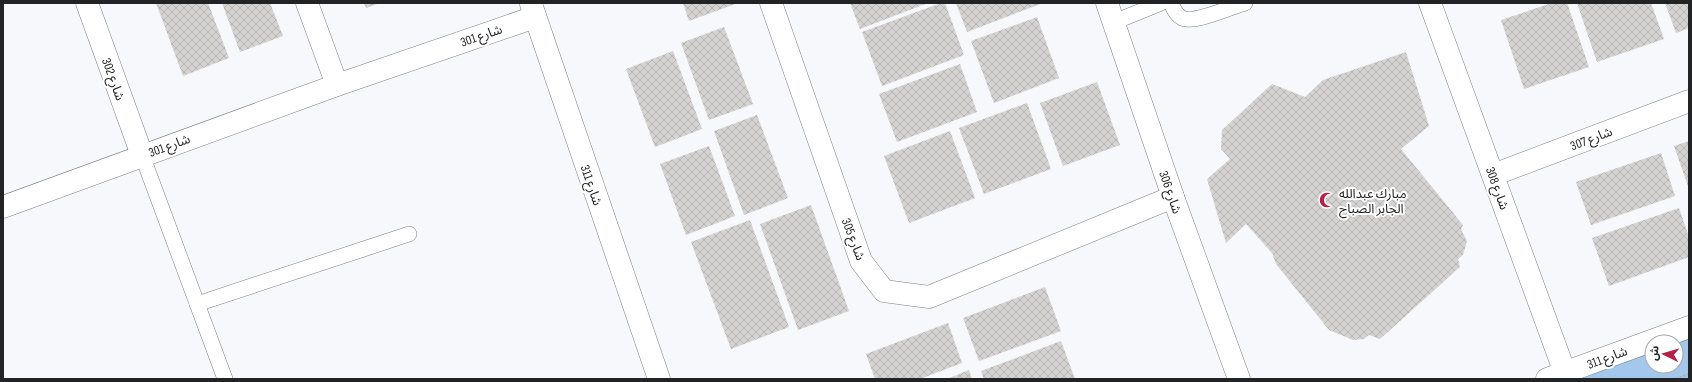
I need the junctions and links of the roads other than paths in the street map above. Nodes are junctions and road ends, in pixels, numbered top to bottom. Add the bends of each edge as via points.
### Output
1 (86, 3) edge
2 (307, 3) edge
3 (771, 3) edge
4 (1161, 3) edge
5 (1171, 3) edge
6 (1245, 3) edge
7 (1430, 3) edge
8 (533, 10) edge
9 (1110, 13) edge
10 (337, 85) junction
11 (1689, 101) edge
12 (142, 155) junction
13 (1493, 175) junction
14 (1173, 197) junction
15 (3, 207) edge
16 (409, 234) dead end
17 (197, 304) junction
18 (1689, 327) edge
19 (656, 375) edge
20 (1556, 376) edge
21 (225, 379) edge
22 (1239, 379) edge

1 - 12 street, شارع 302
2 - 10 street
3 - 14 street, شارع 305 via 861,261 884,291 929,296
4 - 9 lane
5 - 6 lane via 1174,11 1182,18 1195,19
7 - 13 street, شارع 308
8 - 10 street, شارع 301
8 - 19 street, شارع 311
9 - 14 street, شارع 306
10 - 12 street, شارع 301
11 - 13 street, شارع 307
12 - 15 street, شارع 301
12 - 17 lane
13 - 20 street, شارع 308
14 - 22 street, شارع 306
16 - 17 lane
17 - 21 lane
18 - 20 street, شارع 311

